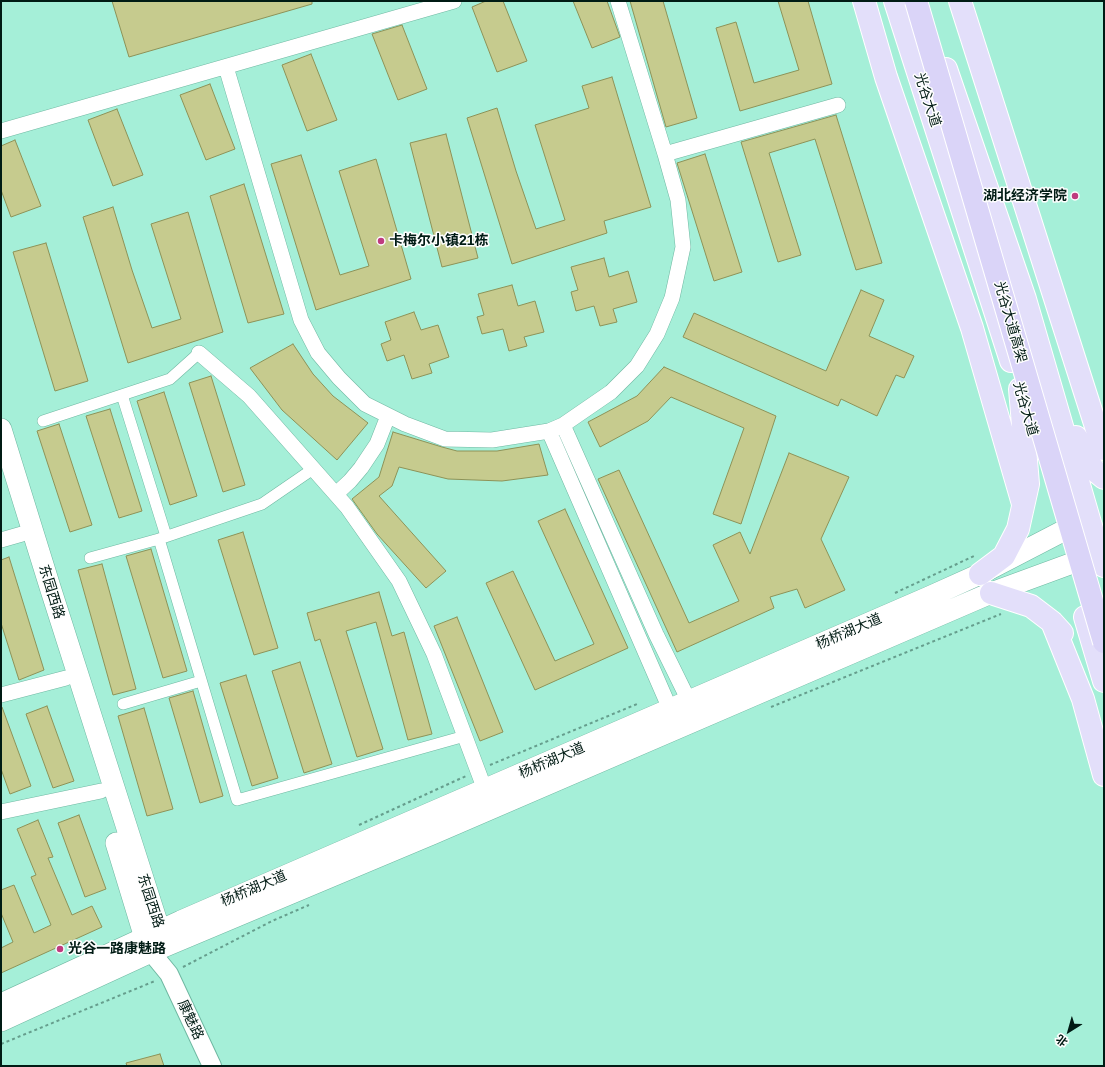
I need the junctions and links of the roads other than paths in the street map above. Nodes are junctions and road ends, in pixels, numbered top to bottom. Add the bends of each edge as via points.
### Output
1 (454, 1) edge
2 (618, 1) edge
3 (864, 1) edge
4 (894, 1) edge
5 (916, 1) edge
6 (926, 1) edge
7 (931, 1) edge
8 (960, 1) edge
9 (881, 60) junction
10 (226, 67) junction
11 (838, 105) dead end
12 (1, 131) edge
13 (666, 154) junction
14 (1014, 169) junction
15 (962, 211) junction
16 (1022, 288) junction
17 (199, 353) joint
18 (1051, 388) junction
19 (1020, 389) junction
20 (122, 395) junction
21 (388, 416) junction
22 (42, 422) dead end
23 (563, 425) junction
24 (1, 429) edge
25 (549, 431) junction
26 (1104, 449) edge
27 (1, 464) edge
28 (313, 469) junction
29 (1104, 478) edge
30 (336, 494) junction
31 (1024, 504) junction
32 (1098, 525) edge
33 (1061, 532) junction
34 (22, 534) junction
35 (163, 537) junction
36 (1, 540) edge
37 (90, 558) dead end
38 (1103, 559) edge
39 (1070, 564) junction
40 (980, 574) junction
41 (991, 593) junction
42 (1104, 607) edge
43 (1052, 622) junction
44 (1104, 642) edge
45 (66, 678) junction
46 (201, 681) junction
47 (1104, 681) edge
48 (1104, 691) edge
49 (1, 695) edge
50 (689, 701) junction
51 (123, 704) dead end
52 (670, 709) junction
53 (465, 736) junction
54 (1104, 775) edge
55 (101, 791) junction
56 (488, 799) junction
57 (1, 812) edge
58 (155, 942) junction
59 (168, 974) joint
60 (1, 1004) edge
61 (1, 1021) edge
62 (212, 1066) edge

1 - 10 street
2 - 13 street
3 - 9 main road
4 - 15 main road, 光谷大道
5 - 44 highway, 光谷大道高架, bridge
6 - 16 main road, 光谷大道 via 941,56
7 - 42 highway, 光谷大道高架
8 - 14 main road
9 - 15 main road
9 - 31 main road via 972,328
10 - 12 street
10 - 21 street via 301,320 318,353 339,378 365,404
11 - 13 street
13 - 23 street via 678,200 683,246 672,298 657,334 637,366 611,392
14 - 16 main road
14 - 26 main road
15 - 19 main road, 光谷大道
16 - 18 main road, 光谷大道
17 - 20 street via 170,379
17 - 28 street via 249,396
18 - 29 main road via 1093,469
18 - 32 main road, 光谷大道
19 - 31 main road via 1028,484
19 - 33 main road, 光谷大道
20 - 22 street
20 - 35 street
21 - 25 street via 446,439 492,440
21 - 30 street via 377,444 361,468
23 - 25 street
23 - 50 street via 656,634
24 - 58 main road, 东园西路
25 - 52 street
27 - 34 main road, 东园西路
28 - 30 street
28 - 35 street via 262,504
30 - 53 street via 399,582 434,654
31 - 40 main road via 1018,530 1004,556
32 - 33 main road, 杨桥湖大道
32 - 38 main road, 光谷大道
33 - 39 main road, 光谷大道
33 - 40 main road, 杨桥湖大道
34 - 36 street
34 - 45 main road, 东园西路
35 - 37 street
35 - 46 street
38 - 39 main road, 杨桥湖大道
39 - 41 main road, 杨桥湖大道
39 - 47 main road, 光谷大道
40 - 50 main road, 杨桥湖大道
41 - 43 main road via 1031,606
41 - 56 main road, 杨桥湖大道
43 - 48 main road via 1078,652
43 - 54 main road via 1083,699
45 - 49 street
45 - 55 main road, 东园西路
46 - 51 street
46 - 53 street via 236,800
50 - 52 main road, 杨桥湖大道
52 - 56 main road, 杨桥湖大道
53 - 56 street
55 - 57 street
55 - 58 main road, 东园西路
56 - 58 main road, 杨桥湖大道 via 188,918
58 - 59 street, 东园西路
58 - 60 main road, 杨桥湖大道
58 - 61 main road, 杨桥湖大道
59 - 62 street, 康魅路

